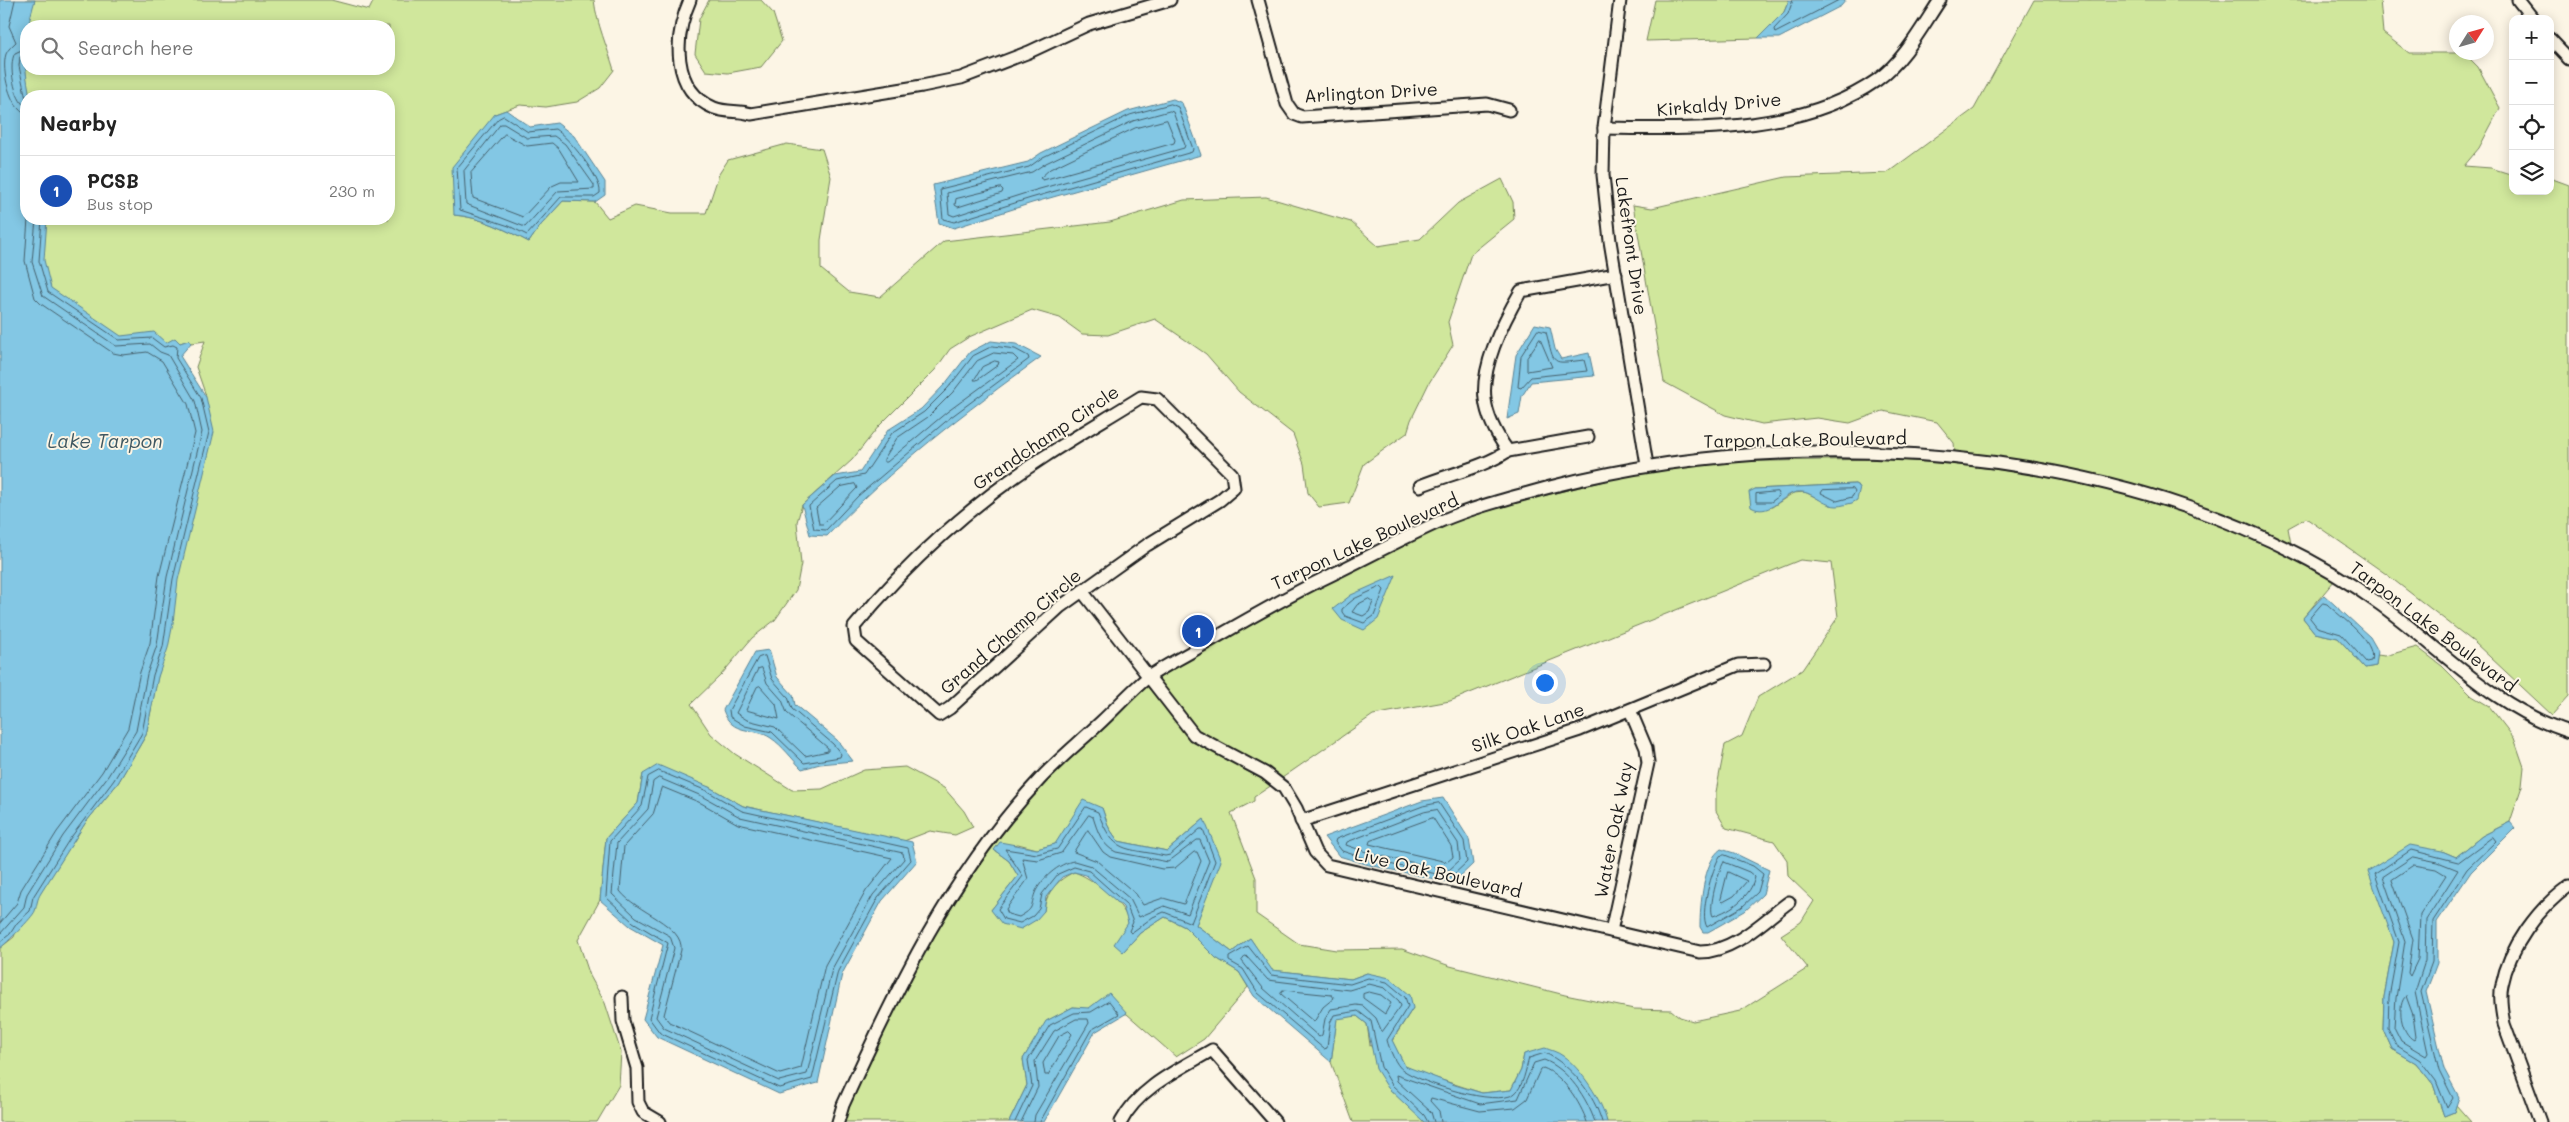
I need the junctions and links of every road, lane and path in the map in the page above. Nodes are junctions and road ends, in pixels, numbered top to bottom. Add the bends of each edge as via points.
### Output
1 (690, 0) edge
2 (1170, 0) edge
3 (1258, 0) edge
4 (1620, 0) edge
5 (1940, 0) edge
6 (2518, 0) edge
7 (2530, 15) edge
8 (2554, 44) edge
9 (2569, 58) edge
10 (1509, 110) dead end
11 (1604, 128) junction
12 (1616, 274) junction
13 (1588, 437) dead end
14 (1508, 452) junction
15 (1647, 465) junction
16 (1420, 486) dead end
17 (1234, 488) joint
18 (1082, 591) junction
19 (854, 627) joint
20 (1764, 664) dead end
21 (1148, 677) junction
22 (1630, 710) junction
23 (2569, 732) edge
24 (1301, 821) junction
25 (2569, 886) edge
26 (1789, 902) dead end
27 (1611, 931) junction
28 (622, 997) dead end
29 (660, 1122) edge
30 (838, 1122) edge
31 (1121, 1122) edge
32 (1275, 1122) edge
33 (2540, 1122) edge

1 - 2 street via 684,14 680,71 684,83 694,96 712,107 751,114 961,78 1089,24
3 - 10 street, Arlington Drive via 1288,104 1294,114 1302,117 1487,104
4 - 11 street, Lakefront Drive
5 - 11 street, Kirkaldy Drive via 1901,56 1878,80 1843,99 1776,120 1684,129
6 - 7 street
8 - 9 street
11 - 12 street, Lakefront Drive via 1602,175
12 - 14 street via 1521,291 1507,316 1487,371 1485,400 1498,438
12 - 15 street, Lakefront Drive
13 - 14 street
14 - 16 street via 1491,462
15 - 21 street, Tarpon Lake Boulevard via 1512,497 1443,520 1290,595
15 - 23 street, Tarpon Lake Boulevard via 1785,454 1930,456 2039,470 2148,495 2239,526 2320,565 2384,607 2497,698 2536,720
17 - 18 street, Grand Champ Circle
17 - 19 street, Grandchamp Circle via 1232,474 1157,399 1141,396 1042,458 979,504 887,587
18 - 19 street, Grand Champ Circle via 950,708 938,715 856,641
18 - 21 street, Live Oak Boulevard
20 - 22 street, Silk Oak Lane via 1738,664
21 - 24 street, Live Oak Boulevard via 1194,735 1265,773 1284,788
21 - 30 street, Tarpon Lake Boulevard via 1043,776 997,828 953,890 886,1010 842,1106
22 - 24 street, Silk Oak Lane via 1580,730
22 - 27 street, Water Oak Way via 1646,748 1648,763
24 - 27 street, Live Oak Boulevard via 1315,852 1327,865
25 - 33 street via 2540,914 2516,948 2501,986 2504,1024
26 - 27 street, Live Oak Boulevard via 1727,947 1712,952
28 - 29 street via 622,1021 635,1060 638,1102 643,1112
31 - 32 street via 1149,1088 1212,1050

